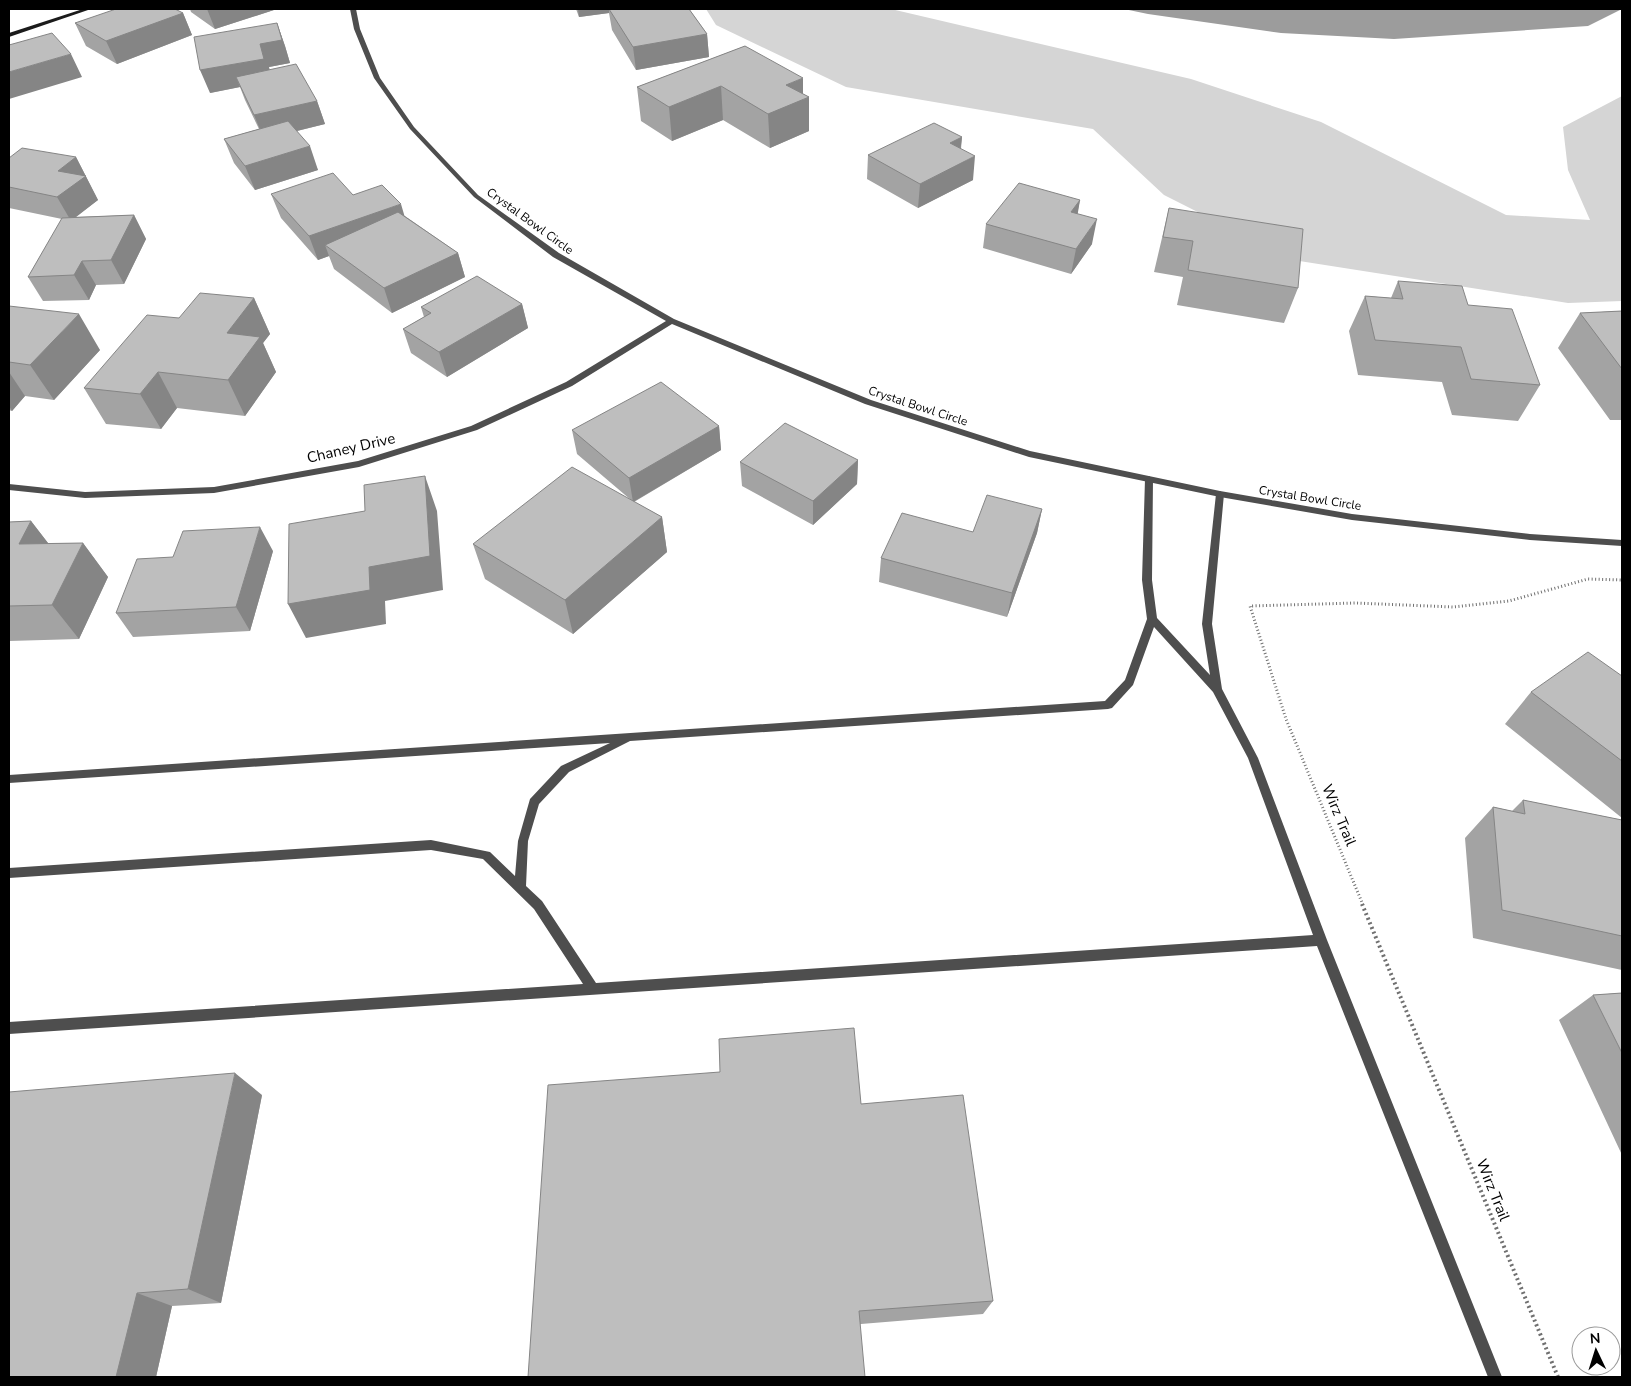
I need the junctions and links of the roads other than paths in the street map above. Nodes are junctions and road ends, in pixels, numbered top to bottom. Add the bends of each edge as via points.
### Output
1 (88, 9) edge
2 (353, 9) edge
3 (9, 35) edge
4 (671, 321) junction
5 (1149, 479) junction
6 (9, 487) edge
7 (1220, 494) junction
8 (1622, 543) edge
9 (1152, 619) junction
10 (1217, 689) junction
11 (632, 737) junction
12 (9, 780) edge
13 (9, 874) edge
14 (520, 888) junction
15 (1321, 940) junction
16 (594, 988) junction
17 (9, 1028) edge
18 (1495, 1377) edge

1 - 3 street
2 - 4 street, Crystal Bowl Circle via 357,29 377,78 412,128 476,196 556,255
4 - 5 street, Crystal Bowl Circle via 868,402 1029,454
4 - 6 street, Chaney Drive via 568,384 474,428 358,464 214,490 86,495
5 - 7 street, Crystal Bowl Circle
5 - 9 street via 1147,580
7 - 8 street, Crystal Bowl Circle via 1352,517 1530,537
7 - 10 street via 1208,624
9 - 10 street
9 - 11 street via 1128,682 1108,705
10 - 15 street via 1253,758
11 - 12 street
11 - 14 street via 565,769 534,802 523,841
13 - 14 street via 430,845 486,855
14 - 16 street via 538,905
15 - 16 street
15 - 18 street
16 - 17 street

